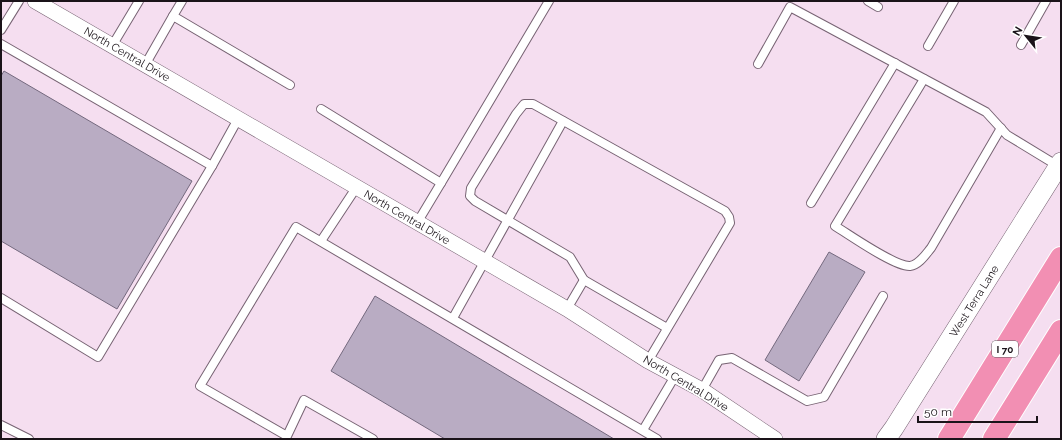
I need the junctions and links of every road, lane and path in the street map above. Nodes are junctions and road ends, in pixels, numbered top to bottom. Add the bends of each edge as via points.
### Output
1 (19, 1) edge
2 (35, 1) edge
3 (139, 1) edge
4 (182, 1) edge
5 (549, 1) edge
6 (868, 1) edge
7 (954, 1) edge
8 (1046, 1) edge
9 (878, 7) dead end
10 (173, 16) junction
11 (1, 30) edge
12 (1, 44) edge
13 (1021, 44) dead end
14 (112, 46) junction
15 (928, 46) dead end
16 (895, 63) junction
17 (758, 64) dead end
18 (145, 65) junction
19 (924, 79) junction
20 (290, 85) dead end
21 (321, 109) dead end
22 (238, 119) junction
23 (563, 121) junction
24 (1001, 128) junction
25 (1060, 164) edge
26 (212, 166) junction
27 (441, 183) junction
28 (356, 188) junction
29 (811, 203) dead end
30 (509, 221) junction
31 (417, 223) junction
32 (321, 241) junction
33 (1061, 258) edge
34 (485, 262) junction
35 (584, 280) junction
36 (882, 296) dead end
37 (1, 298) edge
38 (567, 309) junction
39 (453, 318) junction
40 (667, 328) junction
41 (1061, 331) edge
42 (648, 360) junction
43 (675, 376) junction
44 (702, 390) junction
45 (1, 424) edge
46 (643, 430) junction
47 (29, 439) edge
48 (373, 439) edge
49 (657, 439) edge
50 (775, 439) edge
51 (886, 439) edge
52 (949, 439) edge
53 (994, 439) edge

1 - 11 lane
2 - 14 street, North Central Drive
3 - 14 lane
4 - 10 lane
5 - 27 lane
6 - 9 lane
7 - 15 lane
8 - 13 lane
10 - 18 lane
10 - 20 lane
12 - 26 lane
14 - 18 street, North Central Drive
16 - 17 lane via 790,7
16 - 19 lane
16 - 29 lane
18 - 22 street, North Central Drive
19 - 24 lane via 986,112
19 - 24 lane via 835,226 899,265 912,266 931,248
21 - 27 lane
22 - 26 lane
22 - 28 street, North Central Drive
23 - 30 lane
23 - 30 lane via 532,104 524,104 471,188 470,196 475,201
23 - 40 lane via 725,211 729,217 730,223
24 - 25 lane via 1007,135
25 - 51 street, West Terra Lane
26 - 37 lane via 98,357
27 - 31 lane
28 - 31 street, North Central Drive
28 - 32 lane
30 - 34 lane
30 - 35 lane via 570,257
31 - 34 street, North Central Drive
32 - 39 lane
32 - 48 lane via 296,227 200,386 287,436 304,400
33 - 52 highway, I 70
34 - 38 street, North Central Drive
34 - 39 lane
35 - 38 lane
35 - 40 lane
36 - 44 lane via 824,398 807,401 732,358 719,360
38 - 42 street, North Central Drive
39 - 46 lane
40 - 42 lane
41 - 53 highway
42 - 43 street, North Central Drive
43 - 44 street, North Central Drive
43 - 46 lane
44 - 50 street, North Central Drive
45 - 47 lane
46 - 49 lane

